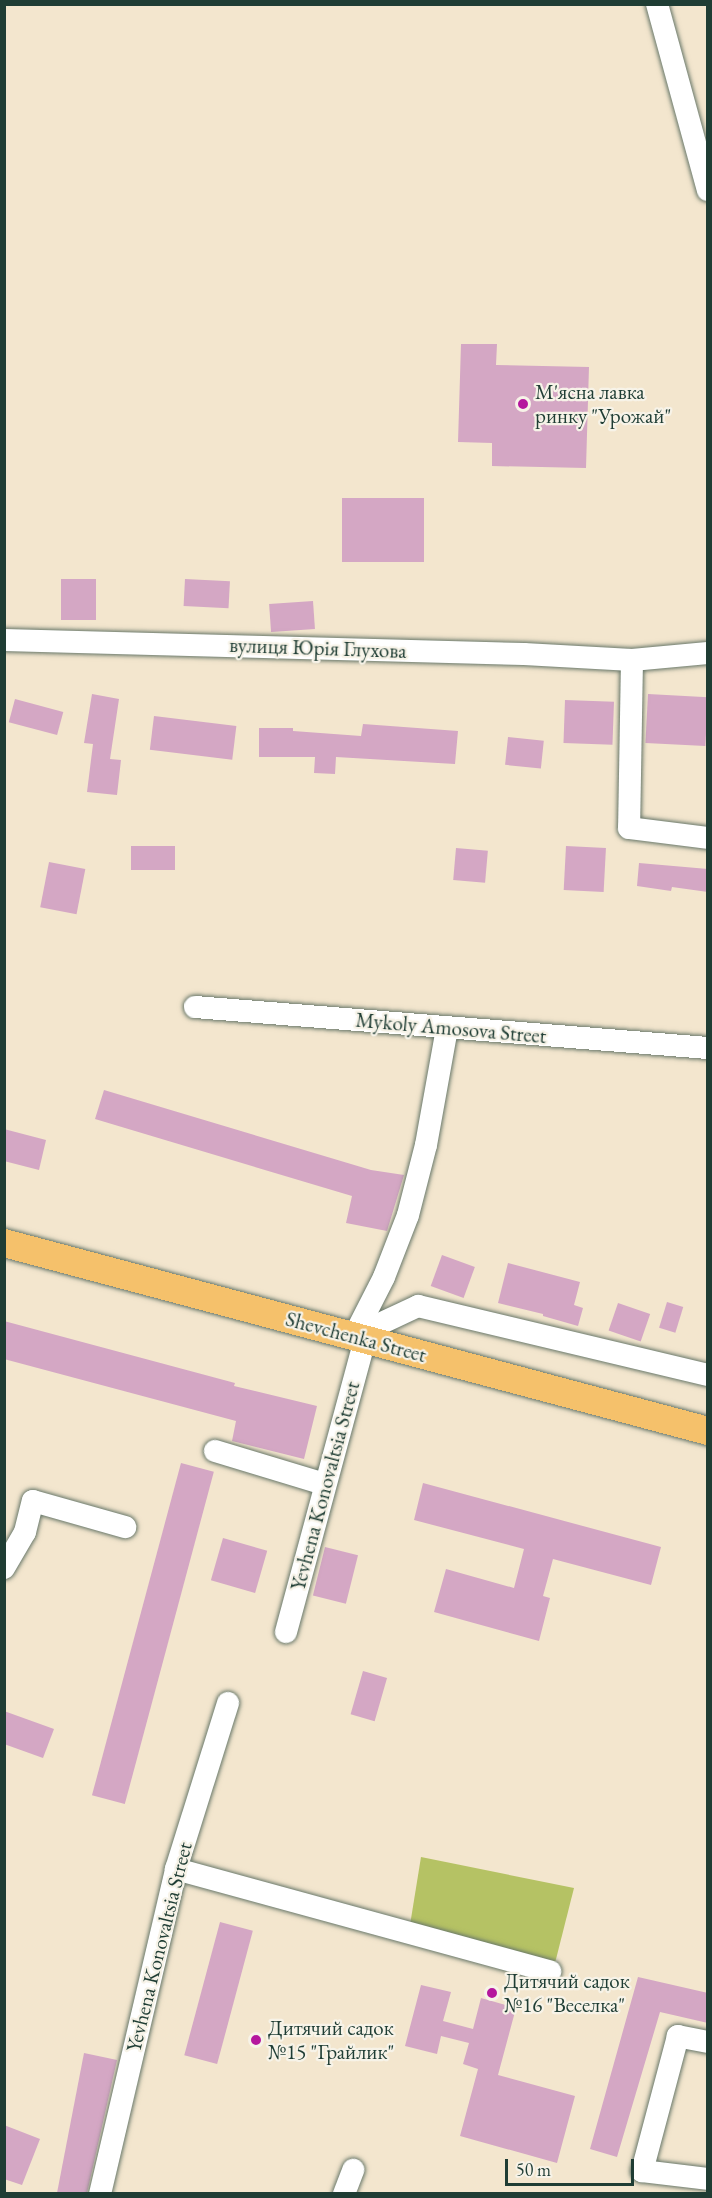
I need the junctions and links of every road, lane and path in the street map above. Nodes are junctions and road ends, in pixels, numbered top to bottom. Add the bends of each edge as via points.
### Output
1 (657, 4) edge
2 (708, 190) edge
3 (4, 640) edge
4 (708, 653) edge
5 (632, 660) junction
6 (708, 838) edge
7 (195, 1007) dead end
8 (447, 1028) junction
9 (708, 1048) edge
10 (5, 1247) edge
11 (359, 1338) junction
12 (708, 1375) edge
13 (708, 1431) edge
14 (215, 1451) dead end
15 (324, 1484) junction
16 (125, 1527) dead end
17 (4, 1568) edge
18 (286, 1632) dead end
19 (228, 1704) dead end
20 (176, 1869) junction
21 (550, 1971) dead end
22 (708, 2042) edge
23 (352, 2169) dead end
24 (708, 2179) edge
25 (100, 2193) edge
26 (344, 2193) edge

1 - 2 street
3 - 5 street, вулиця Юрія Глухова
4 - 5 street, вулиця Юрія Глухова
5 - 6 street via 629,828
7 - 8 street, Mykoly Amosova Street
8 - 9 street, Mykoly Amosova Street
8 - 11 street, Yevhena Konovaltsia Street via 426,1145 408,1215
10 - 11 main road, Shevchenka Street
11 - 12 street via 418,1306
11 - 13 main road, Shevchenka Street
11 - 15 street, Yevhena Konovaltsia Street
14 - 15 street
15 - 18 street, Yevhena Konovaltsia Street
16 - 17 street via 33,1501 25,1532
19 - 20 street, Yevhena Konovaltsia Street
20 - 21 street
20 - 25 street, Yevhena Konovaltsia Street
22 - 24 street via 678,2036 642,2171
23 - 26 street

